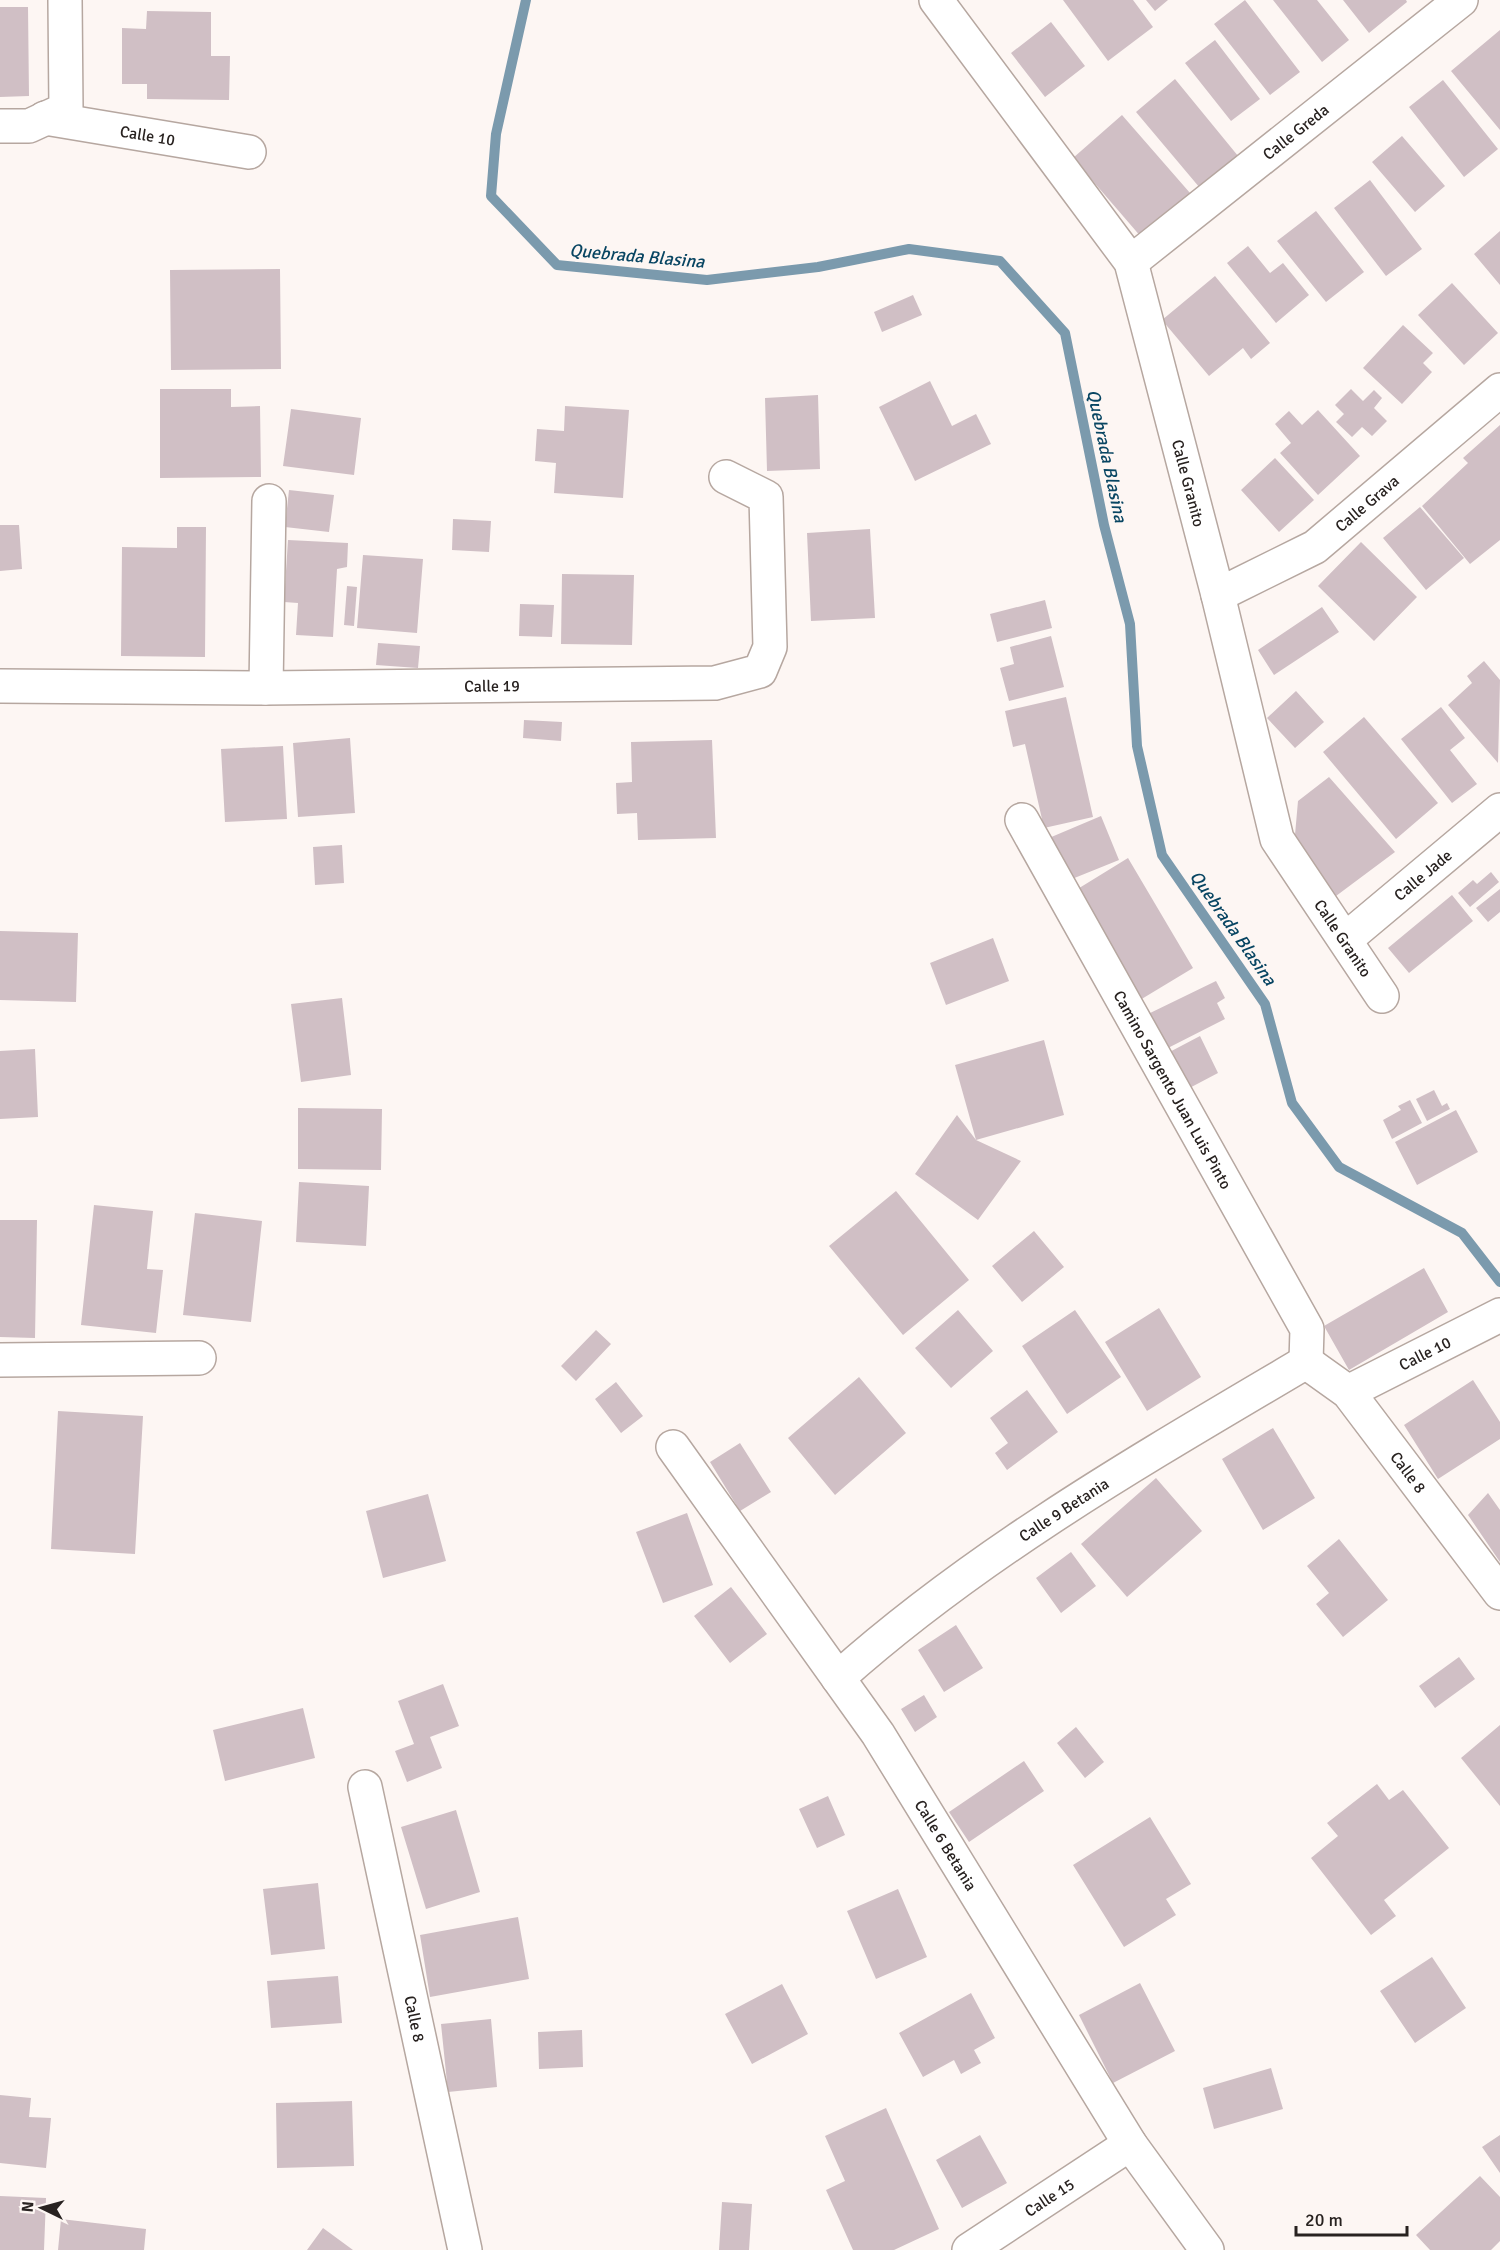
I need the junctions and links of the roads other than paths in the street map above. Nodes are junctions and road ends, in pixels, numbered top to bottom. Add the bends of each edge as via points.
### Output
1 (65, 0) edge
2 (1461, 0) edge
3 (946, 4) edge
4 (45, 118) junction
5 (0, 126) edge
6 (249, 152) dead end
7 (1131, 262) junction
8 (1500, 390) edge
9 (726, 477) dead end
10 (269, 501) dead end
11 (1218, 595) junction
12 (0, 686) edge
13 (266, 688) junction
14 (1500, 810) edge
15 (1022, 820) dead end
16 (1346, 939) junction
17 (1382, 996) dead end
18 (1500, 1315) edge
19 (199, 1358) dead end
20 (0, 1360) edge
21 (1306, 1362) junction
22 (1348, 1392) junction
23 (673, 1447) dead end
24 (1500, 1593) edge
25 (838, 1678) junction
26 (364, 1787) dead end
27 (1130, 2144) junction
28 (465, 2250) edge
29 (969, 2250) edge
30 (1207, 2250) edge

1 - 4 street, Calle 10 via 66,109
2 - 7 street, Calle Greda
3 - 7 street, Calle Granito
4 - 5 street, Calle 10 via 29,126
4 - 6 street, Calle 10
7 - 11 street, Calle Granito
8 - 11 street, Calle Grava via 1315,547
9 - 13 street, Calle 19 via 766,497 770,647 760,671 715,683
10 - 13 street
11 - 16 street, Calle Granito via 1277,839
12 - 13 street, Calle 19
14 - 16 street, Calle Jade
15 - 21 street, Camino Sargento Juan Luis Pinto via 1307,1329
16 - 17 street, Calle Granito
18 - 22 street, Calle 10
19 - 20 street
21 - 22 street, Calle 8
21 - 25 street, Calle 9 Betania via 1082,1496 886,1635
22 - 24 street, Calle 8
23 - 25 street, Calle 6 Betania
25 - 27 street, Calle 6 Betania via 878,1734
26 - 28 street, Calle 8
27 - 29 street, Calle 15
27 - 30 street, Calle 6 Betania

